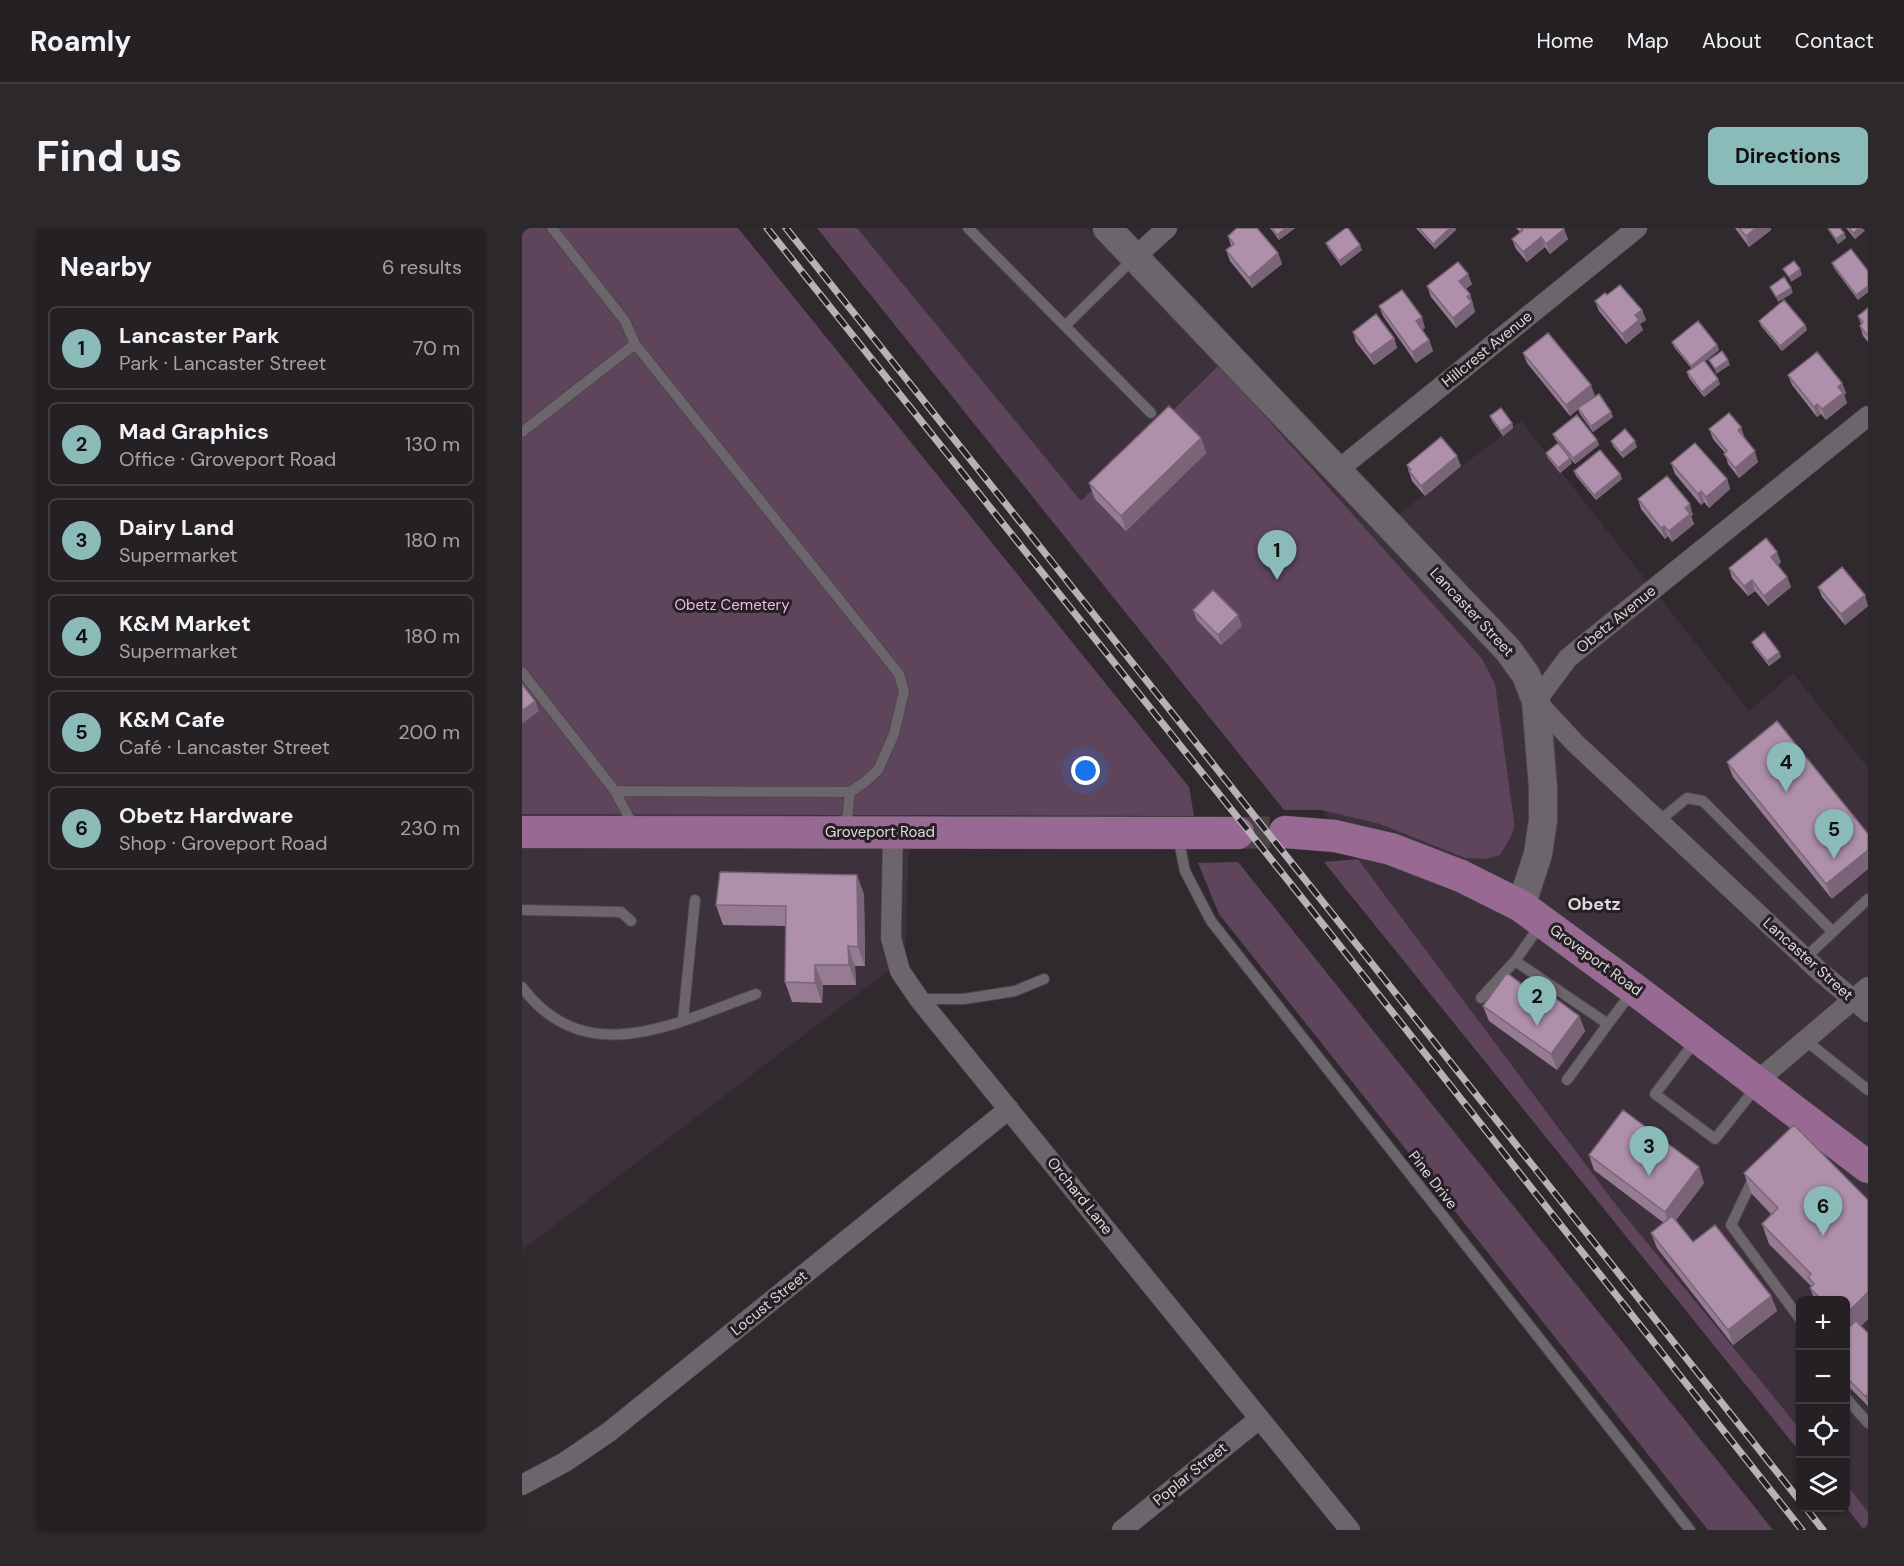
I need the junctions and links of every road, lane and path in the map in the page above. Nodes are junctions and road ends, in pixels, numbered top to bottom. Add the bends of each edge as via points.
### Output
1 (552, 228) edge
2 (968, 228) edge
3 (1107, 228) edge
4 (1167, 228) edge
5 (1637, 228) edge
6 (1135, 257) junction
7 (1065, 326) junction
8 (635, 344) junction
9 (1151, 413) dead end
10 (1868, 416) edge
11 (522, 432) edge
12 (1338, 470) junction
13 (522, 672) edge
14 (1536, 701) junction
15 (615, 791) junction
16 (850, 792) junction
17 (1659, 821) junction
18 (522, 832) edge
19 (637, 832) junction
20 (845, 832) junction
21 (893, 832) junction
22 (1286, 832) tunnel mouth
23 (1238, 833) tunnel mouth
24 (1177, 834) junction
25 (1868, 899) edge
26 (695, 900) dead end
27 (522, 910) edge
28 (1532, 913) junction
29 (631, 921) dead end
30 (1833, 932) junction
31 (1805, 958) junction
32 (1515, 961) junction
33 (1044, 979) dead end
34 (522, 987) edge
35 (1634, 988) junction
36 (756, 994) dead end
37 (1481, 998) dead end
38 (919, 999) junction
39 (1863, 1000) edge
40 (683, 1020) junction
41 (1608, 1024) junction
42 (1698, 1037) junction
43 (1805, 1040) junction
44 (1567, 1080) dead end
45 (1757, 1083) junction
46 (1868, 1090) edge
47 (1009, 1109) junction
48 (1767, 1165) edge
49 (1868, 1167) edge
50 (1796, 1314) edge
51 (1850, 1403) edge
52 (1259, 1419) junction
53 (1868, 1423) edge
54 (522, 1485) edge
55 (1122, 1530) edge
56 (1350, 1530) edge
57 (1690, 1530) edge

1 - 8 lane via 625,321
2 - 7 lane
3 - 6 street, Lancaster Street
4 - 6 street
5 - 12 street, Hillcrest Avenue
6 - 7 lane
6 - 12 street, Lancaster Street
7 - 9 lane
8 - 11 lane
8 - 16 lane via 899,675 904,691 894,734 878,770
10 - 14 street, Obetz Avenue via 1568,658
12 - 14 street, Lancaster Street via 1516,659
13 - 15 lane
14 - 17 street, Lancaster Street
14 - 28 street via 1543,820
15 - 16 lane
15 - 19 lane
16 - 20 lane
17 - 30 lane via 1687,798 1703,801
17 - 31 street, Lancaster Street
18 - 19 main road, Groveport Road
19 - 20 main road, Groveport Road
20 - 21 main road, Groveport Road
21 - 24 main road, Groveport Road
21 - 38 street, Orchard Lane via 891,938 900,971
22 - 28 main road, Groveport Road via 1335,836 1391,849 1461,876
23 - 24 main road, Groveport Road
24 - 57 lane, Pine Drive via 1185,871 1210,921
25 - 30 lane
26 - 40 lane
27 - 29 lane via 621,912
28 - 32 lane
28 - 35 main road, Groveport Road
30 - 31 lane
31 - 39 street, Lancaster Street
32 - 37 lane
32 - 41 lane
33 - 38 lane via 1015,991 964,999
34 - 40 lane via 556,1020 590,1033 641,1032
35 - 41 lane
35 - 42 main road, Groveport Road
36 - 40 lane
38 - 47 street, Orchard Lane
39 - 43 street
41 - 44 lane
42 - 45 main road, Groveport Road
42 - 45 lane via 1655,1094 1715,1139
43 - 45 street
43 - 46 lane
45 - 49 main road, Groveport Road via 1801,1124
47 - 52 street, Orchard Lane
47 - 54 street, Locust Street via 609,1432
48 - 50 lane via 1751,1183 1731,1225
51 - 53 lane
52 - 55 street, Poplar Street
52 - 56 street, Orchard Lane

